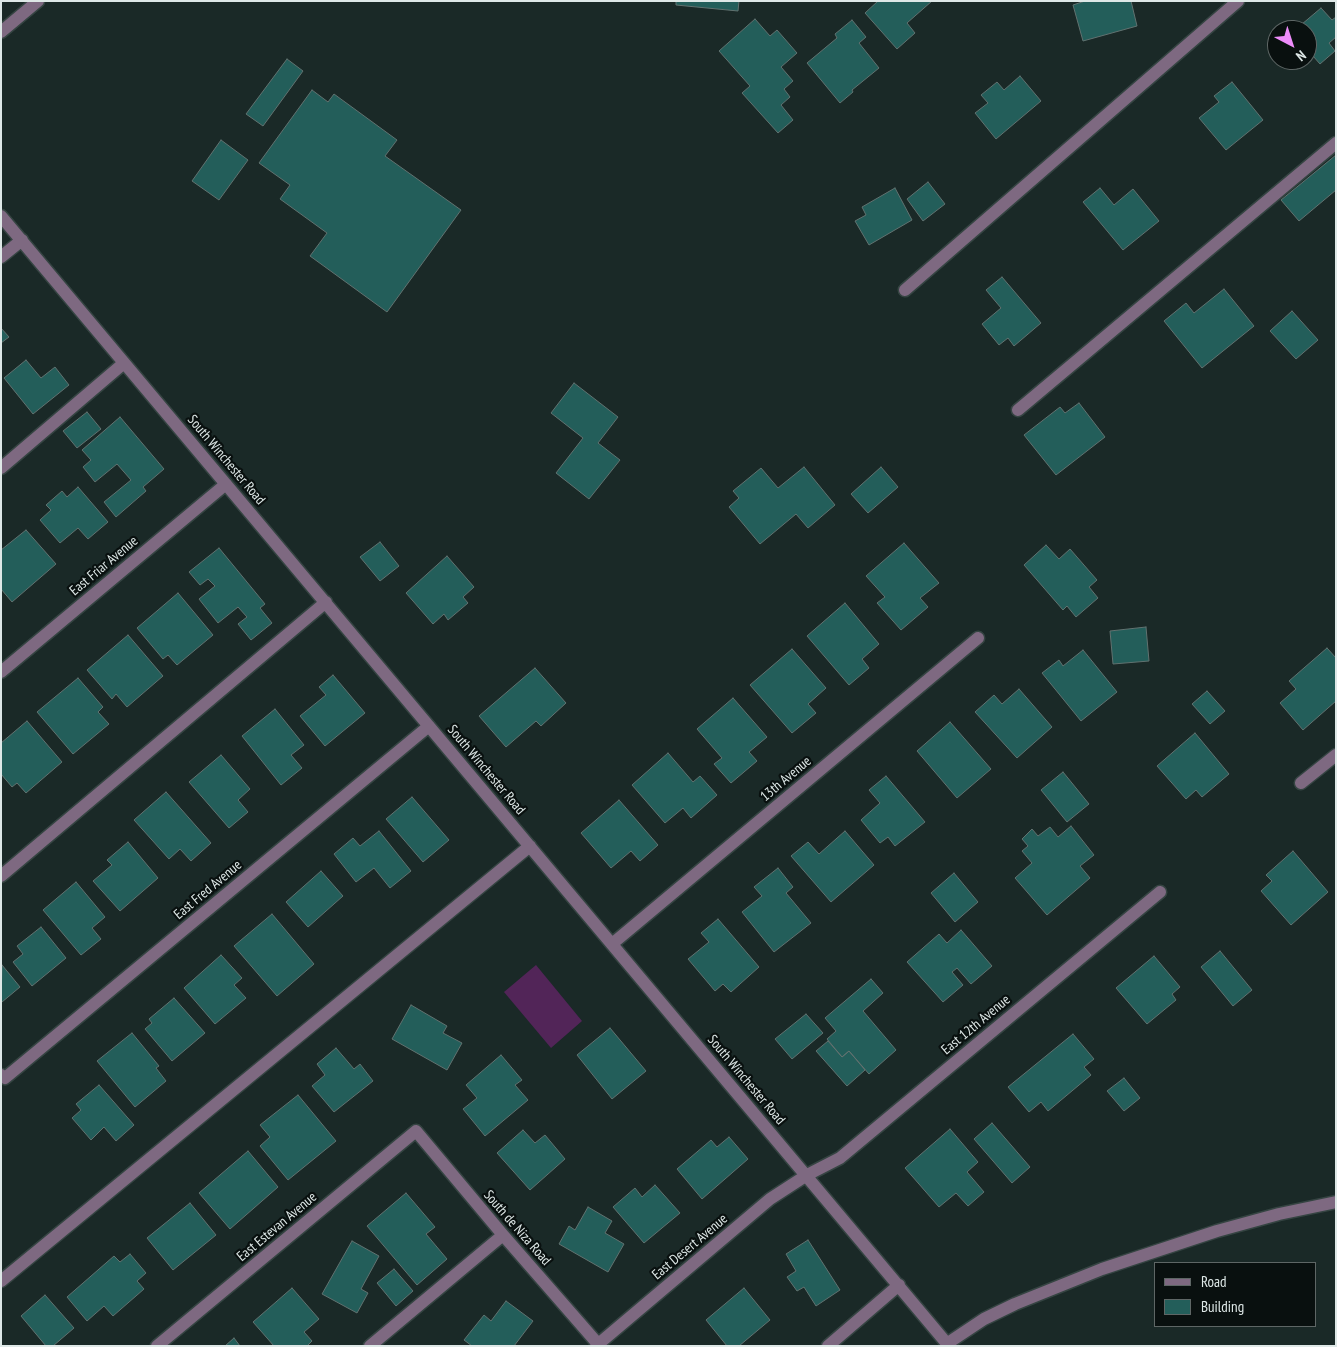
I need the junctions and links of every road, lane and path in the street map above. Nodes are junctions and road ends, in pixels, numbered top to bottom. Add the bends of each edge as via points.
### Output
1 (38, 1) edge
2 (1238, 1) edge
3 (1, 32) edge
4 (1336, 143) edge
5 (1, 216) edge
6 (22, 240) junction
7 (1, 257) edge
8 (905, 290) dead end
9 (124, 362) junction
10 (1018, 410) dead end
11 (1, 468) edge
12 (226, 484) junction
13 (326, 602) junction
14 (978, 638) dead end
15 (1, 672) edge
16 (430, 726) junction
17 (1336, 755) edge
18 (1302, 783) dead end
19 (530, 846) junction
20 (1, 876) edge
21 (1160, 892) dead end
22 (612, 944) junction
23 (3, 1076) edge
24 (416, 1131) joint
25 (807, 1175) junction
26 (1336, 1202) edge
27 (503, 1235) junction
28 (1, 1281) edge
29 (899, 1285) junction
30 (597, 1345) edge
31 (949, 1345) edge
32 (157, 1346) edge
33 (370, 1346) edge
34 (828, 1346) edge

1 - 3 street
2 - 8 street
4 - 10 street
5 - 6 street, South Winchester Road
6 - 7 street
6 - 9 street, South Winchester Road
9 - 11 street
9 - 12 street, South Winchester Road
12 - 13 street, South Winchester Road
12 - 15 street, East Friar Avenue
13 - 16 street, South Winchester Road
13 - 20 street
14 - 22 street, 13th Avenue
16 - 19 street, South Winchester Road
16 - 23 street, East Fred Avenue
17 - 18 street
19 - 22 street, South Winchester Road
19 - 28 street
21 - 25 street, East 12th Avenue via 840,1158
22 - 25 street, South Winchester Road
24 - 27 street, South de Niza Road
24 - 32 street, East Estevan Avenue
25 - 29 street, South Winchester Road
25 - 30 street, East Desert Avenue via 770,1199
26 - 31 street via 1279,1214 1102,1269 984,1319
27 - 30 street, South de Niza Road
27 - 33 street
29 - 31 street, South Winchester Road
29 - 34 street

